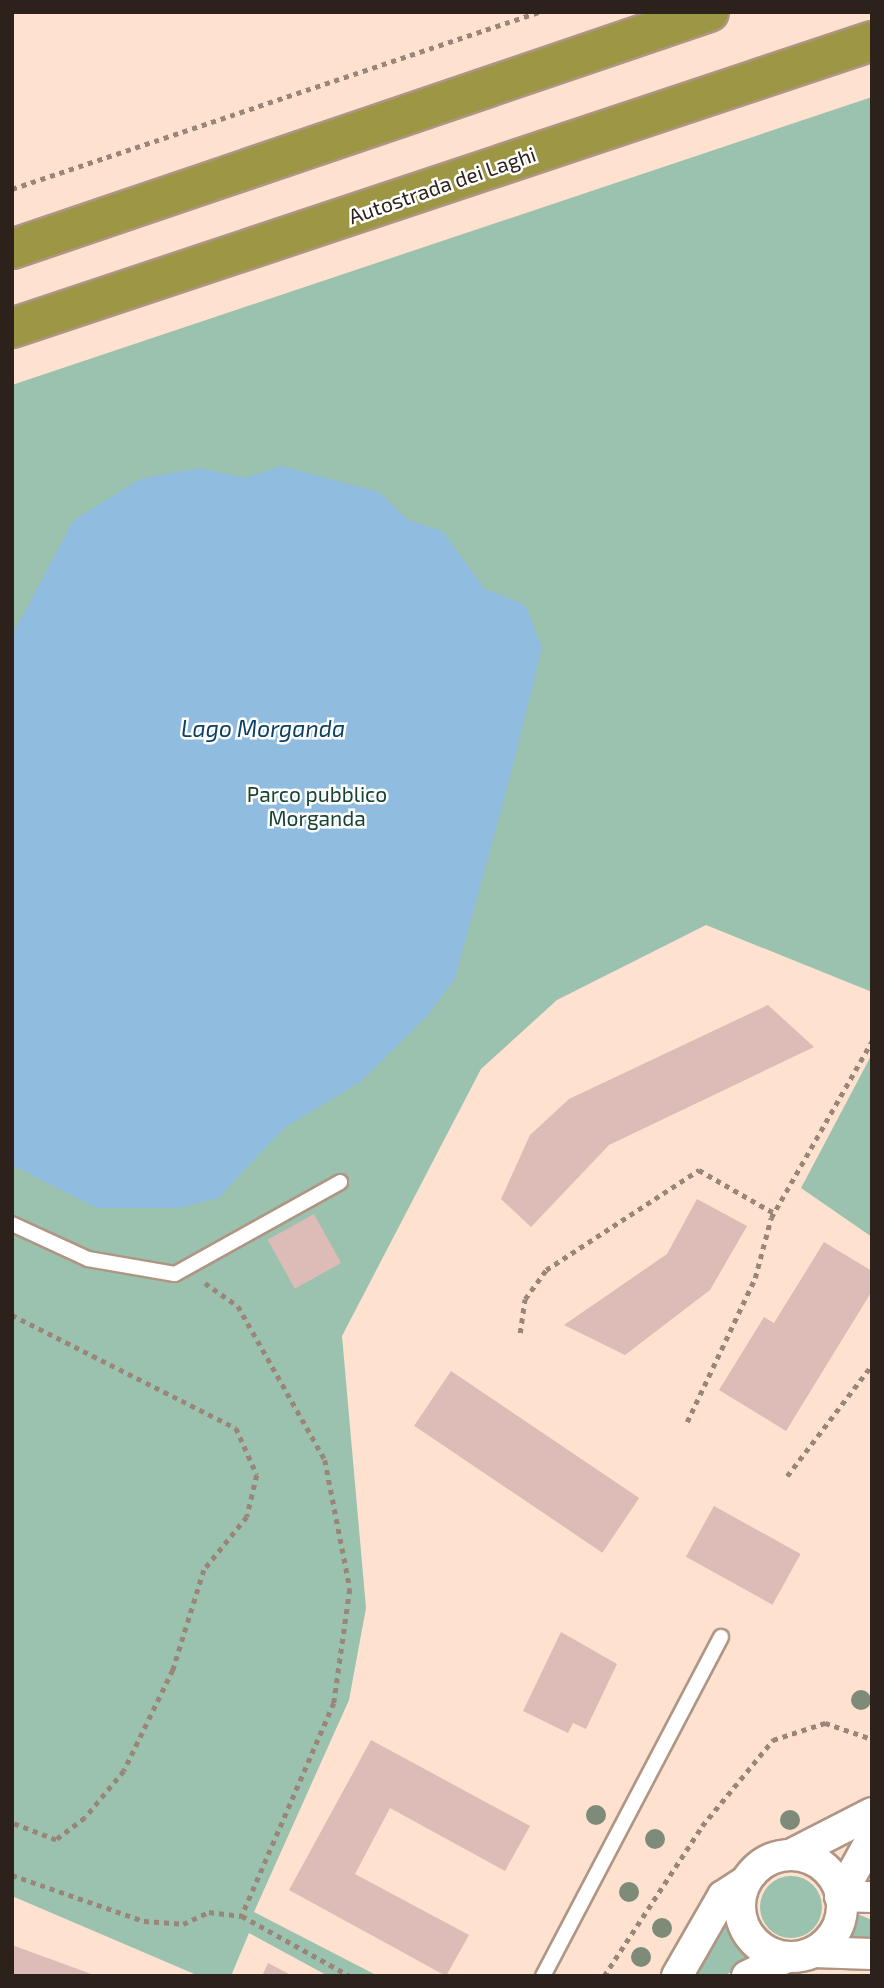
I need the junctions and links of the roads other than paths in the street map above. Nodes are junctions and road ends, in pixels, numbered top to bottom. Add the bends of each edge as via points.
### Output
1 (709, 12) edge
2 (872, 41) edge
3 (12, 249) edge
4 (12, 328) edge
5 (340, 1182) dead end
6 (12, 1224) edge
7 (721, 1637) dead end
8 (872, 1813) edge
9 (869, 1843) edge
10 (790, 1855) junction
11 (746, 1881) junction
12 (861, 1896) edge
13 (800, 1954) junction
14 (872, 1954) edge
15 (543, 1976) edge
16 (677, 1976) edge
17 (747, 1976) edge

1 - 3 highway
2 - 4 highway, Autostrada dei Laghi
5 - 6 lane via 175,1274 88,1259
7 - 15 lane
8 - 10 street
9 - 12 street
10 - 11 street via 765,1863
10 - 12 street via 823,1866
11 - 13 street via 743,1924 760,1947
11 - 16 street via 723,1896
12 - 13 street via 836,1928
13 - 14 street
13 - 17 street

